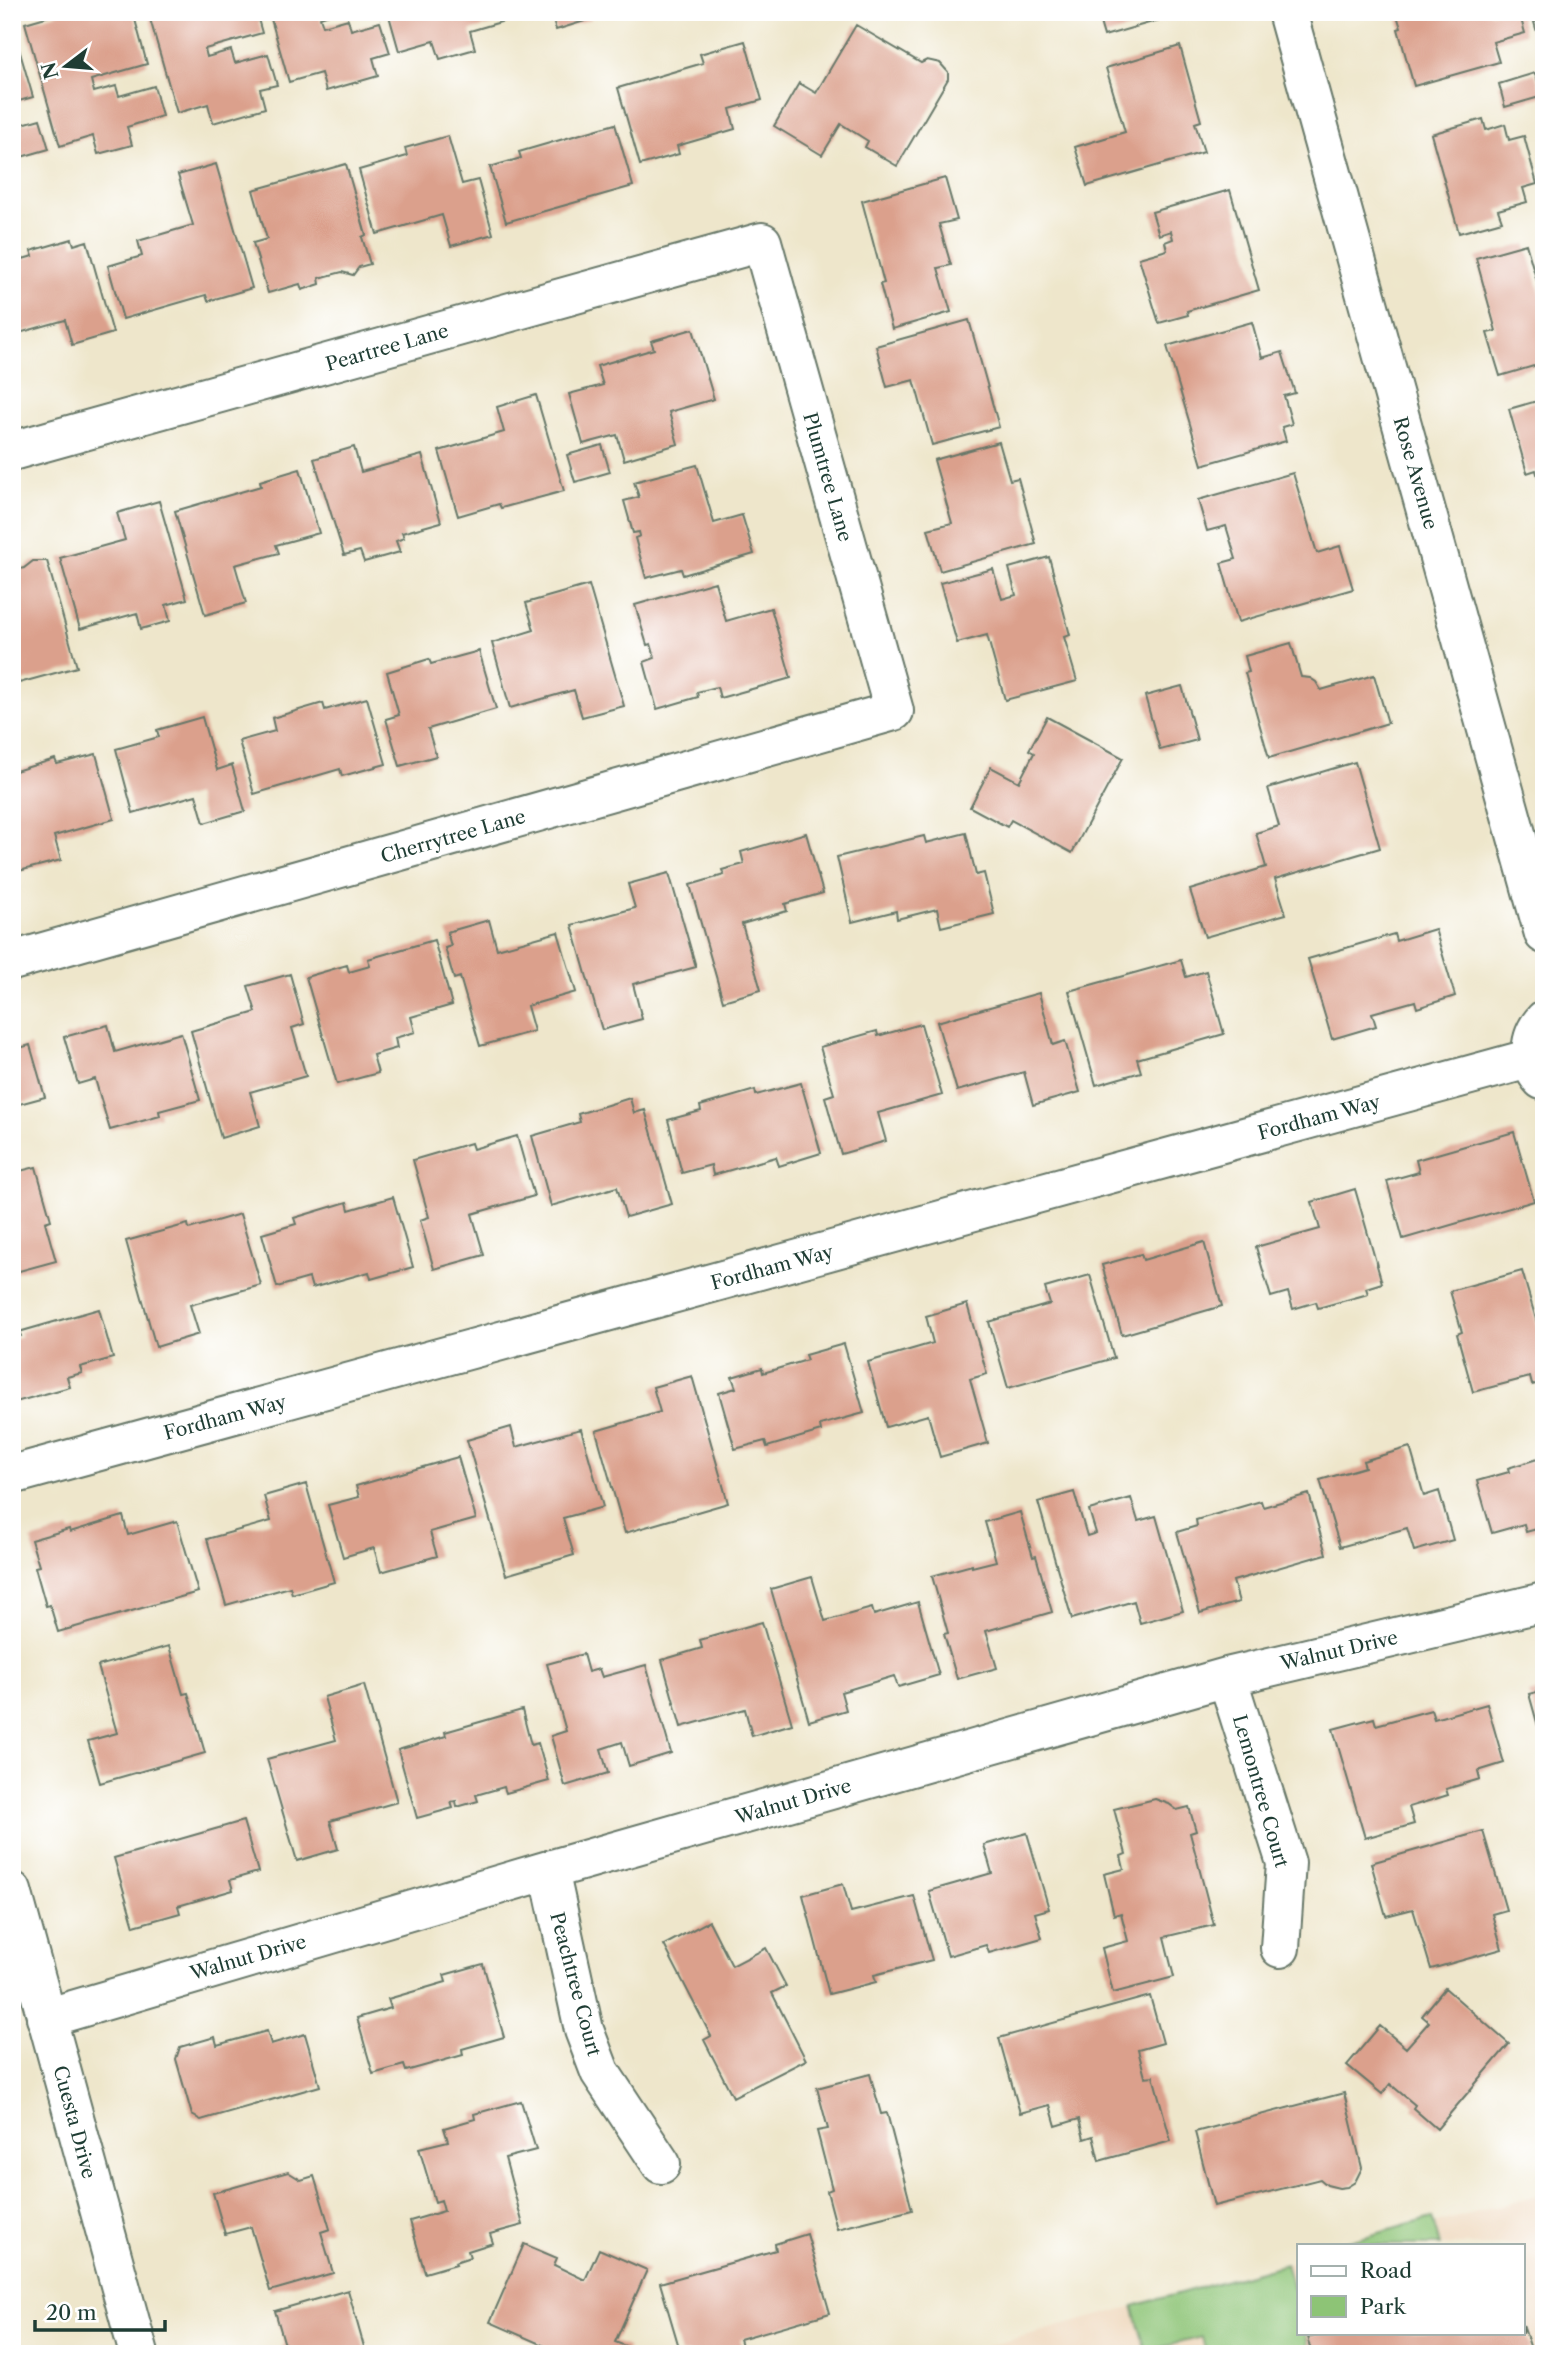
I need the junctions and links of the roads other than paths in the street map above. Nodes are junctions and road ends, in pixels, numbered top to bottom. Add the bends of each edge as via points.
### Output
1 (1287, 12) edge
2 (762, 242) joint
3 (12, 452) edge
4 (894, 711) joint
5 (1544, 934) edge
6 (12, 961) edge
7 (1544, 1020) edge
8 (1538, 1070) edge
9 (12, 1475) edge
10 (1544, 1602) edge
11 (1227, 1677) junction
12 (549, 1870) junction
13 (12, 1891) edge
14 (1280, 1948) dead end
15 (46, 2018) junction
16 (661, 2164) dead end
17 (139, 2354) edge

1 - 5 street, Rose Avenue
2 - 3 street, Peartree Lane
2 - 4 street, Plumtree Lane
4 - 6 street, Cherrytree Lane
7 - 8 street via 1531,1042
8 - 9 street, Fordham Way
10 - 11 street, Walnut Drive
11 - 12 street, Walnut Drive
11 - 14 street, Lemontree Court via 1286,1863
12 - 15 street, Walnut Drive
12 - 16 street, Peachtree Court via 584,2029 600,2071
13 - 15 street, Cuesta Drive
15 - 17 street, Cuesta Drive

